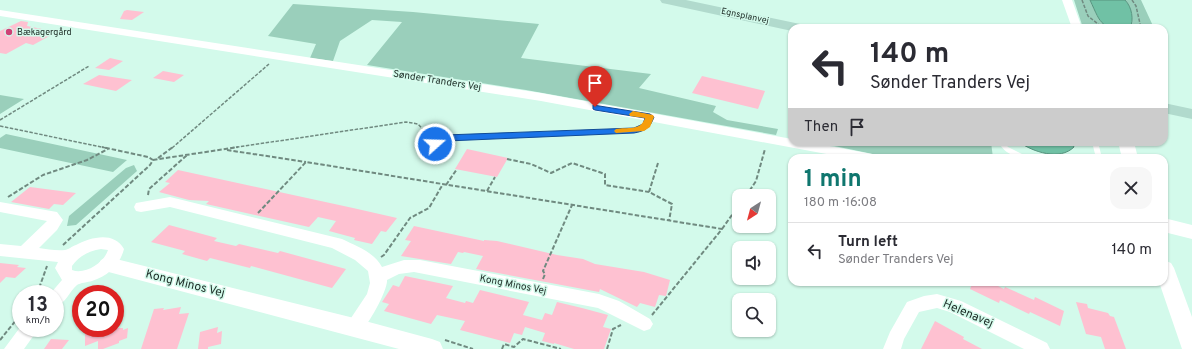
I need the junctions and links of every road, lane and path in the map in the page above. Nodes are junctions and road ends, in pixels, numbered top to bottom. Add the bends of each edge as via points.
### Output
1 (667, 0) edge
2 (1067, 0) edge
3 (1082, 0) edge
4 (1132, 0) edge
5 (0, 13) edge
6 (1076, 24) edge
7 (1097, 24) edge
8 (1140, 24) edge
9 (788, 25) edge
10 (278, 56) junction
11 (89, 66) dead end
12 (1168, 101) edge
13 (1192, 106) edge
14 (1168, 109) edge
15 (1192, 114) edge
16 (650, 117) junction
17 (0, 120) edge
18 (0, 126) edge
19 (768, 138) junction
20 (788, 142) edge
21 (436, 143) joint
22 (810, 146) edge
23 (1004, 146) edge
24 (108, 149) junction
25 (223, 149) junction
26 (188, 154) junction
27 (851, 154) edge
28 (1016, 154) edge
29 (507, 159) dead end
30 (153, 160) junction
31 (306, 162) junction
32 (658, 163) dead end
33 (457, 169) dead end
34 (495, 177) dead end
35 (445, 185) junction
36 (751, 189) edge
37 (487, 191) junction
38 (649, 192) junction
39 (3, 203) edge
40 (572, 205) junction
41 (144, 206) joint
42 (732, 215) edge
43 (670, 221) junction
44 (250, 222) junction
45 (1168, 226) edge
46 (722, 229) junction
47 (1192, 232) edge
48 (0, 250) edge
49 (24, 253) junction
50 (62, 256) junction
51 (108, 265) junction
52 (376, 270) junction
53 (74, 278) junction
54 (1168, 279) edge
55 (43, 285) edge
56 (538, 289) junction
57 (64, 290) edge
58 (644, 324) joint
59 (12, 325) edge
60 (354, 327) junction
61 (614, 329) dead end
62 (23, 337) edge
63 (0, 340) edge
64 (1192, 346) edge
65 (13, 349) edge
66 (432, 349) edge
67 (502, 349) edge
68 (561, 349) edge
69 (607, 349) edge
70 (892, 349) edge
71 (1041, 349) edge

1 - 9 main road, Egnsplanvej
2 - 6 street
3 - 7 path via 1088,16
4 - 8 path
5 - 10 street, Sønder Tranders Vej
10 - 16 street, Sønder Tranders Vej
10 - 30 path via 164,155
11 - 17 path
12 - 13 main road
14 - 15 main road
16 - 19 street, Sønder Tranders Vej
16 - 21 lane via 647,125 634,131 445,138
18 - 24 path
19 - 20 street, Sønder Tranders Vej
19 - 36 path via 756,181
21 - 25 path via 418,124 406,122
22 - 27 street, Sønder Tranders Vej
23 - 28 lane
24 - 30 path
24 - 39 path via 48,173
25 - 26 path
25 - 31 path
26 - 30 path
26 - 41 path via 149,188
29 - 38 path via 531,164 551,173 572,163 605,174 605,185
30 - 50 path via 65,242
31 - 35 path
31 - 44 path
32 - 38 path
33 - 35 path
34 - 37 path
35 - 37 path
35 - 52 path via 429,208 410,218
37 - 40 path
38 - 43 path via 672,204
39 - 49 street via 52,216 55,220
40 - 43 path
40 - 56 path via 543,271 545,274
41 - 44 street via 170,202
42 - 46 path
43 - 46 path
44 - 52 street via 336,243 359,253
45 - 47 street
46 - 58 path
48 - 49 street
49 - 50 street
50 - 51 street via 101,242 108,243 116,249 116,254
50 - 53 street via 65,262 64,273
50 - 55 path via 44,268
51 - 53 street via 92,275
51 - 60 street, Kong Minos Vej
52 - 56 street, Kong Minos Vej via 420,266
52 - 60 street via 376,293
53 - 57 street
54 - 64 street
56 - 58 street, Kong Minos Vej via 598,301 613,306
59 - 63 path
60 - 66 street, Kong Minos Vej
61 - 69 path
62 - 65 street
67 - 68 path via 504,344 514,347 523,339
70 - 71 street, Helenavej via 913,307 937,301 955,306

